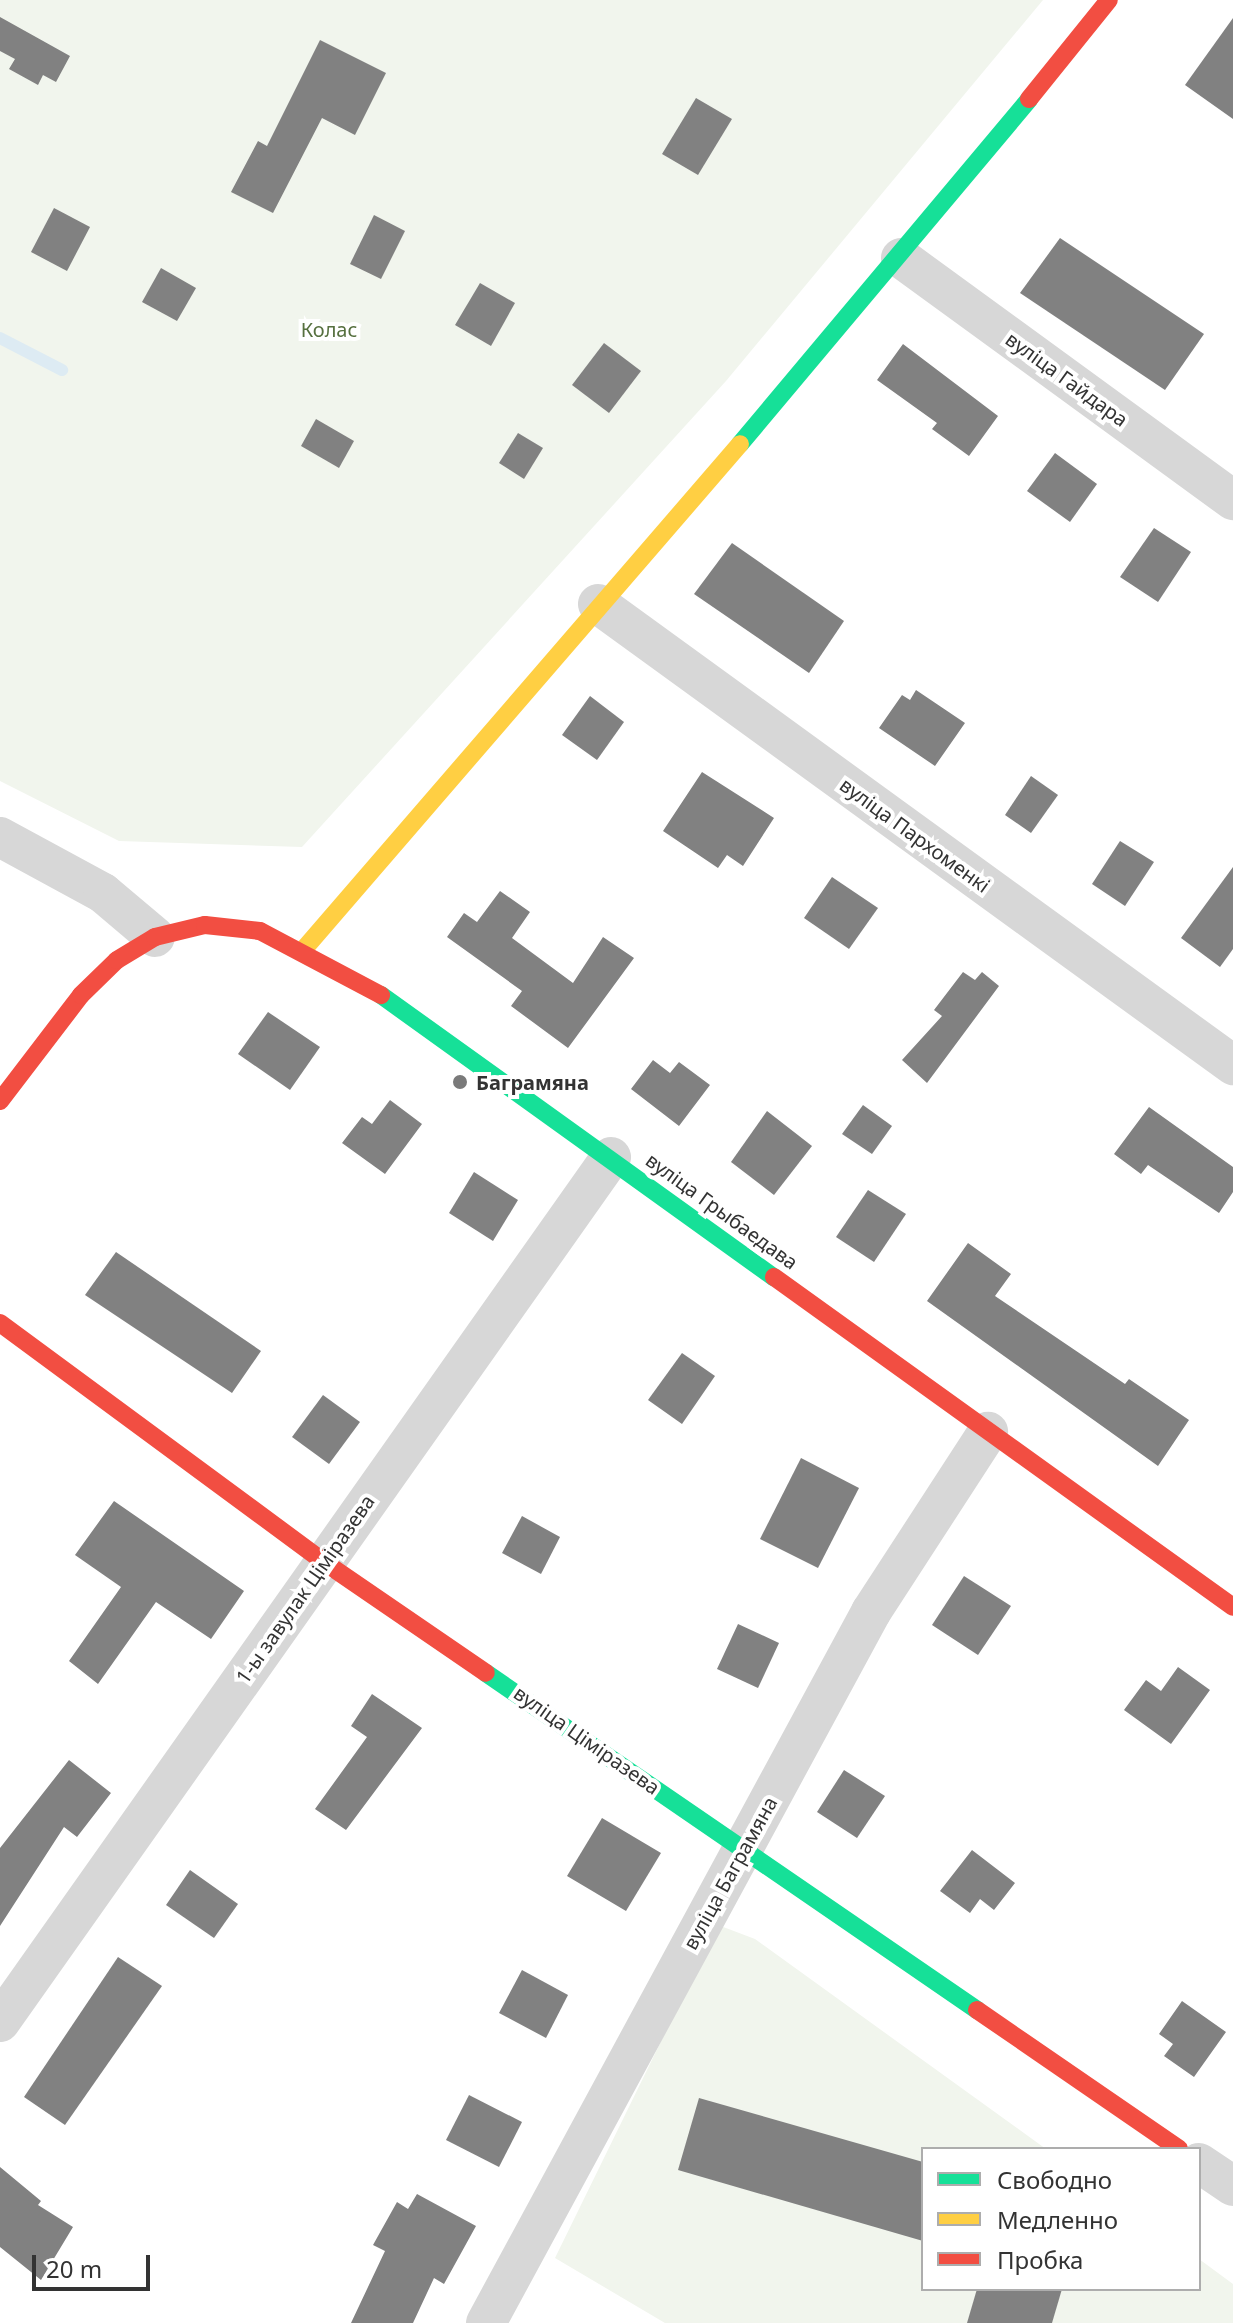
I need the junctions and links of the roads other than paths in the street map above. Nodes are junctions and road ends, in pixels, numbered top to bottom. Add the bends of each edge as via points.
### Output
1 (1109, 0) edge
2 (901, 258) junction
3 (1233, 500) edge
4 (598, 604) junction
5 (0, 837) edge
6 (155, 937) junction
7 (304, 949) junction
8 (1233, 1065) edge
9 (0, 1101) edge
10 (611, 1157) junction
11 (0, 1323) edge
12 (988, 1432) junction
13 (324, 1562) junction
14 (1233, 1607) edge
15 (742, 1848) junction
16 (0, 2022) edge
17 (1176, 2147) edge
18 (1201, 2164) edge
19 (1233, 2186) edge
20 (486, 2323) edge

1 - 2 street
2 - 3 street, вуліца Гайдара
2 - 4 street
4 - 7 street
4 - 8 street, вуліца Пархоменкі
5 - 6 street via 103,893
6 - 7 street, вуліца Грыбаедава via 205,925 260,931
6 - 9 street, вуліца Грыбаедава via 117,960 81,995
7 - 10 street, вуліца Грыбаедава via 364,983
10 - 12 street, вуліца Грыбаедава
10 - 13 street, 1-ы завулак Ціміразева
11 - 13 street, вуліца Ціміразева
12 - 14 street, вуліца Грыбаедава
12 - 15 street, вуліца Баграмяна via 871,1612 811,1731
13 - 15 street, вуліца Ціміразева
13 - 16 street, 1-ы завулак Ціміразева
15 - 17 street, вуліца Ціміразева
15 - 20 street, вуліца Баграмяна
18 - 19 street

